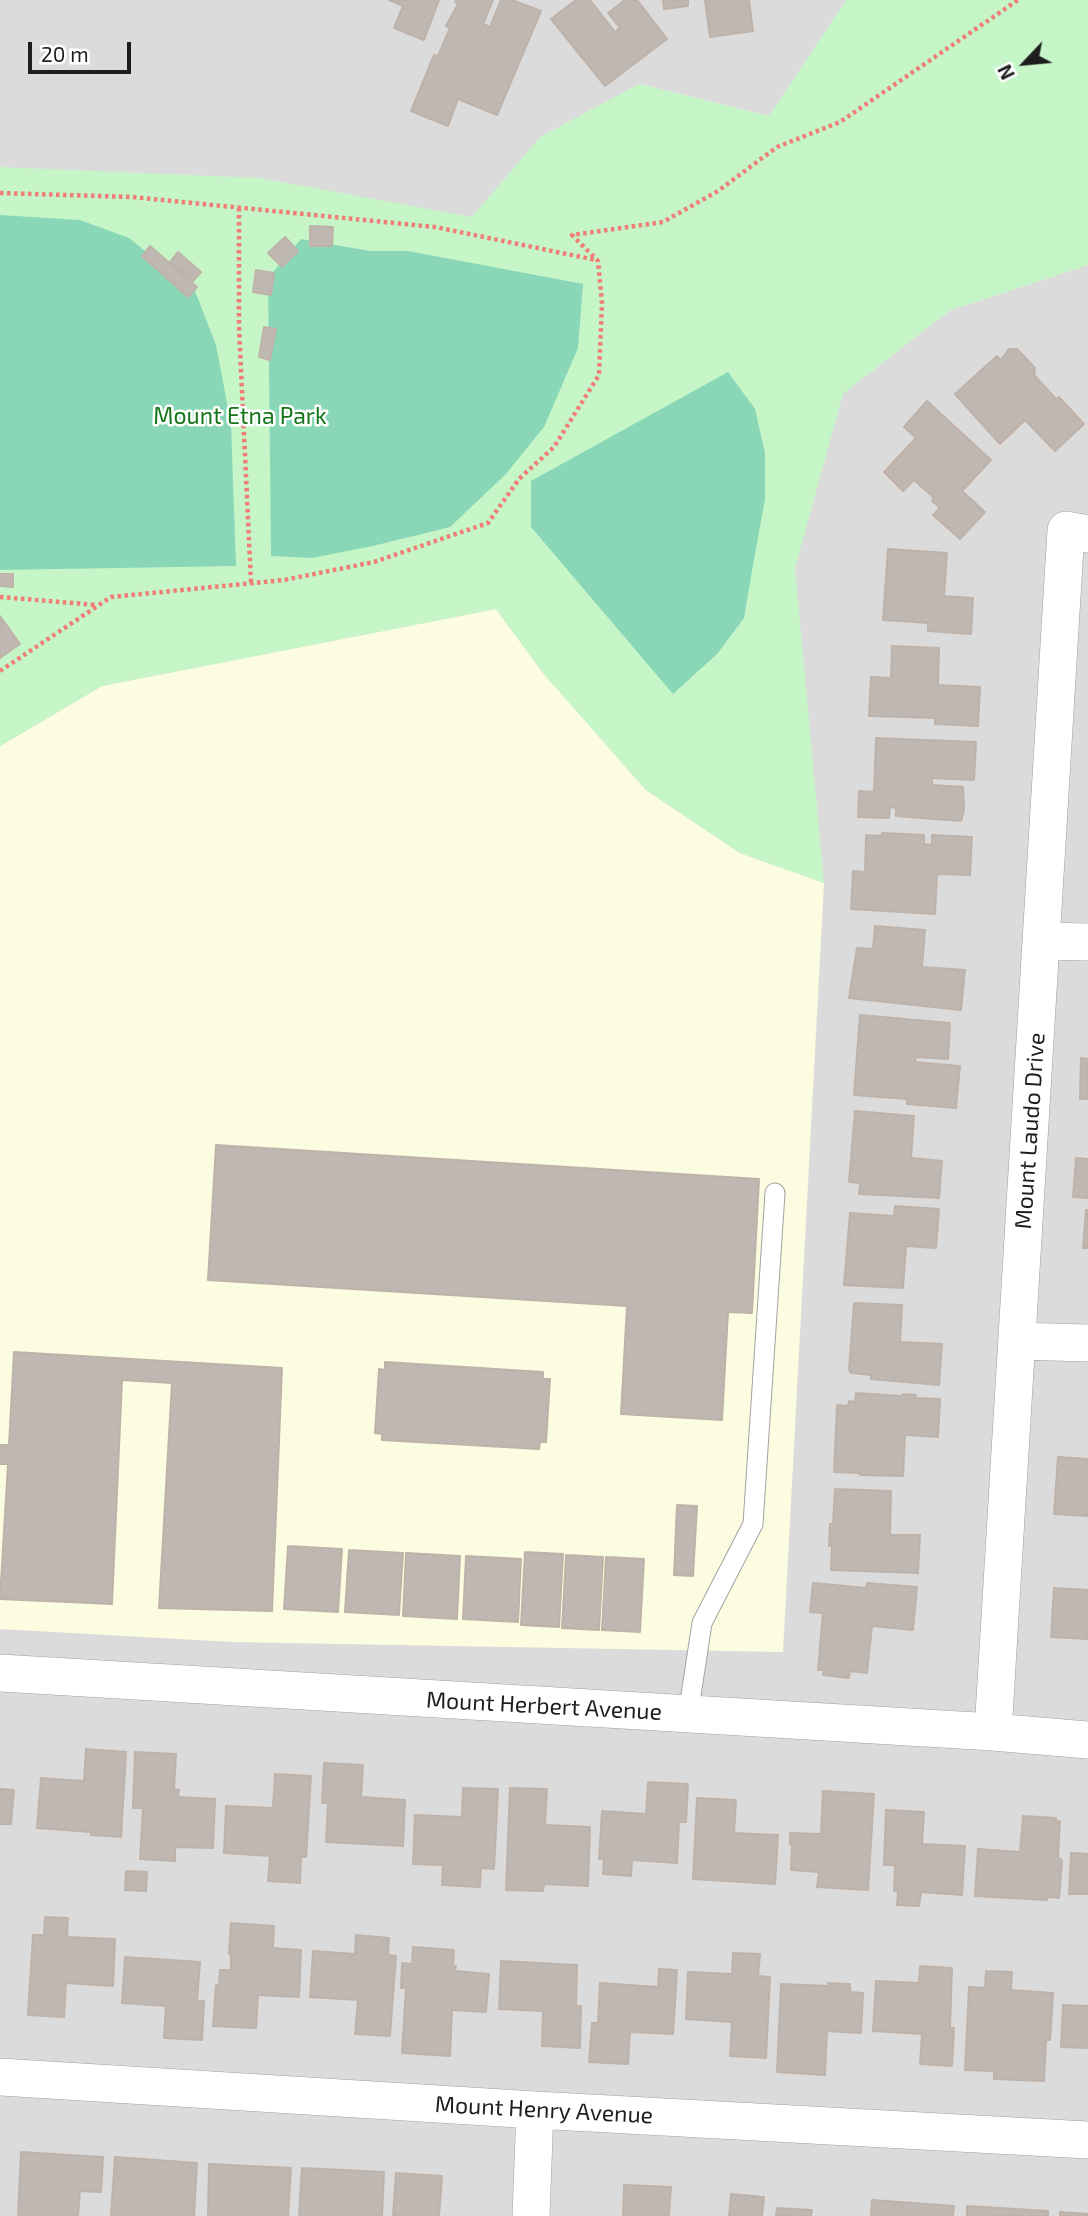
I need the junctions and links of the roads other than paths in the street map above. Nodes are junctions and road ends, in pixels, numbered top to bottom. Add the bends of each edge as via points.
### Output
1 (1077, 532) edge
2 (1042, 941) junction
3 (1088, 942) edge
4 (775, 1193) dead end
5 (1017, 1341) junction
6 (1088, 1343) edge
7 (0, 1673) edge
8 (688, 1714) junction
9 (993, 1732) junction
10 (1088, 1740) edge
11 (0, 2077) edge
12 (535, 2110) junction
13 (1088, 2140) edge
14 (531, 2216) edge

1 - 2 street, Mount Laudo Drive
2 - 3 street
2 - 5 street, Mount Laudo Drive
4 - 8 lane via 753,1524 702,1623
5 - 6 street
5 - 9 street, Mount Laudo Drive
7 - 8 street, Mount Herbert Avenue
8 - 9 street, Mount Herbert Avenue
9 - 10 street, Mount Herbert Avenue
11 - 12 street, Mount Henry Avenue
12 - 13 street, Mount Henry Avenue
12 - 14 street

